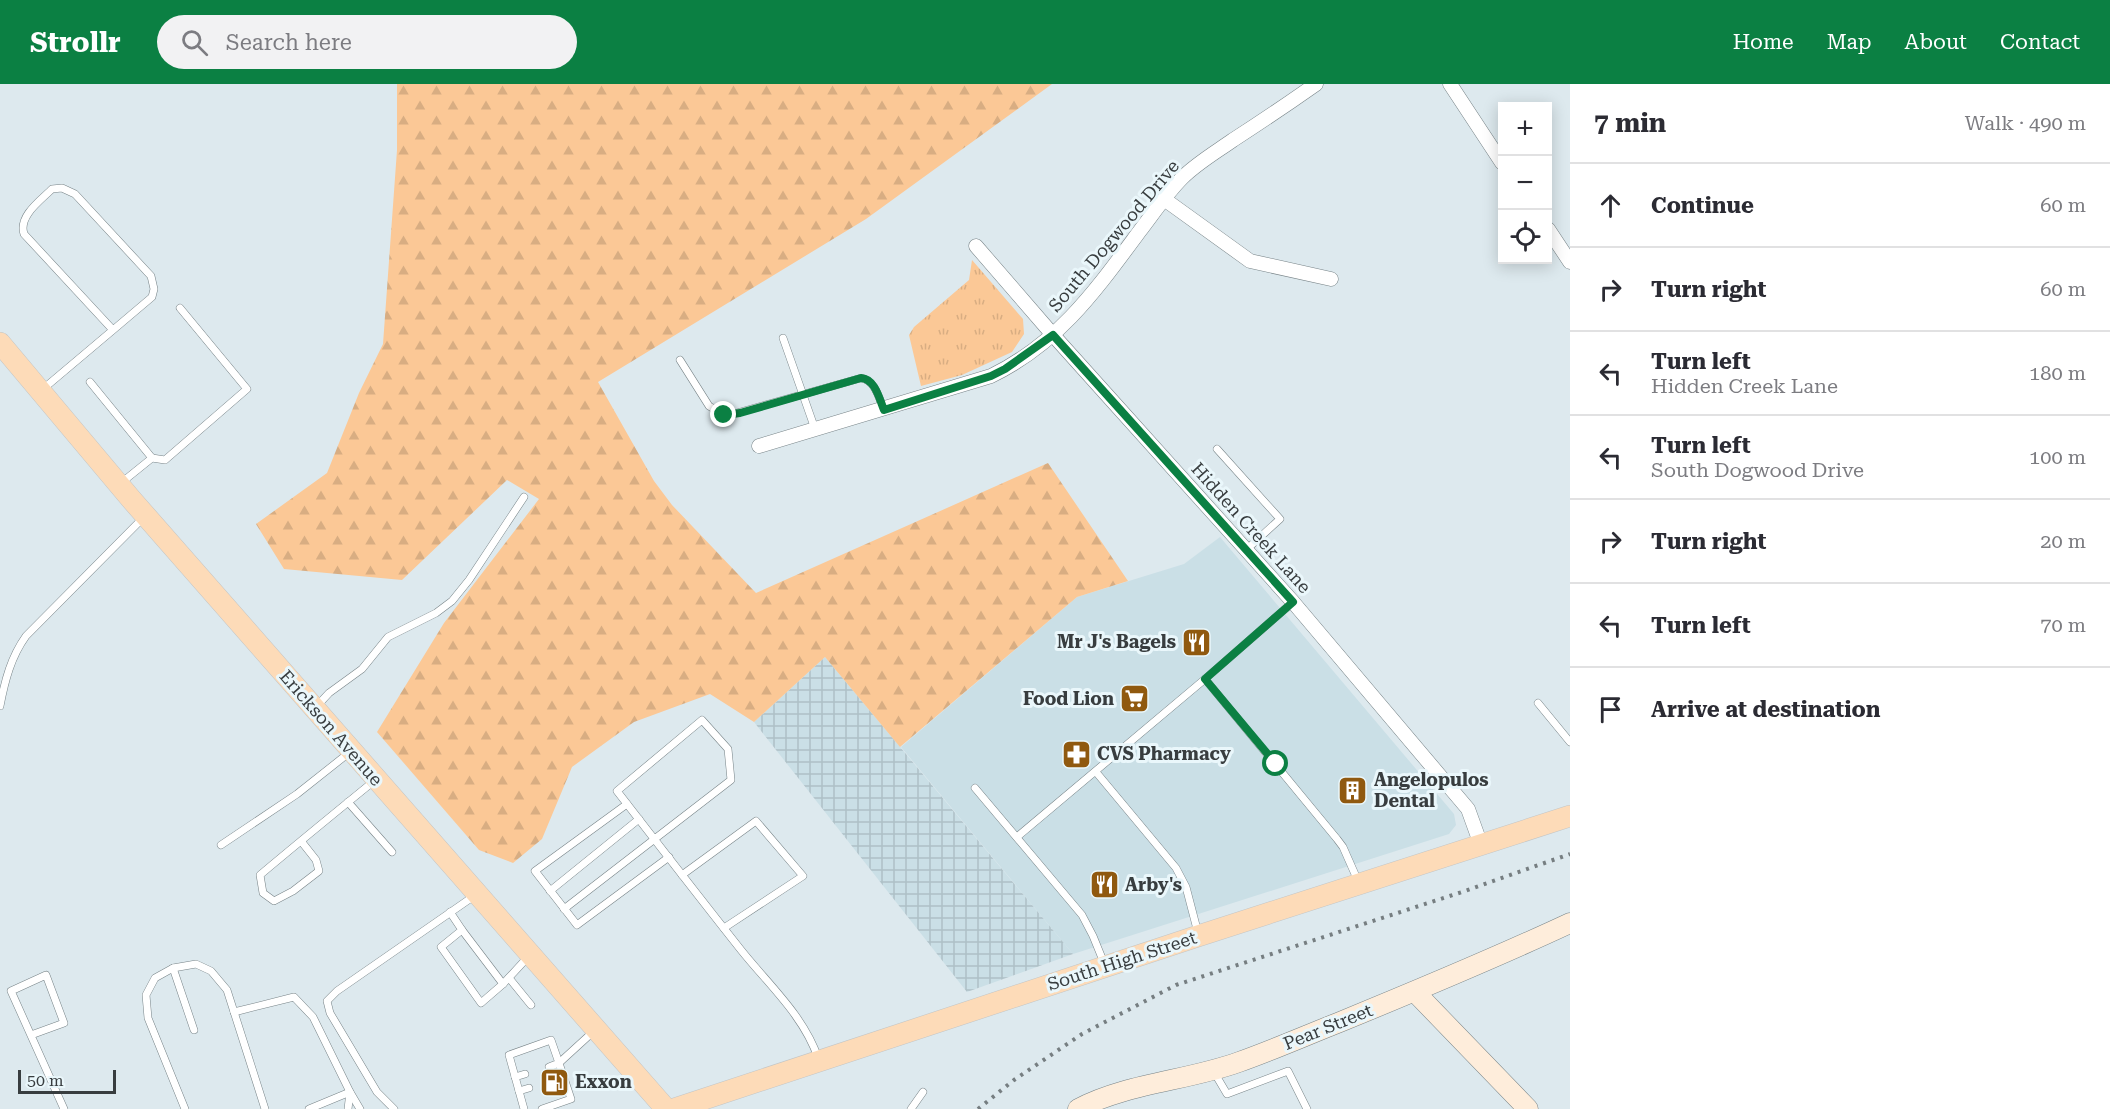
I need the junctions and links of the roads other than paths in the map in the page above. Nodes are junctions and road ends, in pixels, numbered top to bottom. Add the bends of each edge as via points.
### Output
1 (1316, 84) edge
2 (1450, 84) edge
3 (1498, 156) edge
4 (1164, 199) junction
5 (1552, 235) edge
6 (976, 246) dead end
7 (1570, 262) edge
8 (1330, 279) dead end
9 (180, 308) dead end
10 (113, 330) junction
11 (1053, 335) junction
12 (783, 338) dead end
13 (0, 343) edge
14 (680, 360) dead end
15 (90, 382) dead end
16 (41, 390) junction
17 (803, 394) junction
18 (884, 410) junction
19 (815, 429) junction
20 (759, 446) dead end
21 (1217, 449) dead end
22 (152, 458) junction
23 (119, 485) junction
24 (524, 497) dead end
25 (146, 516) junction
26 (1246, 550) junction
27 (1293, 602) junction
28 (1205, 679) junction
29 (1538, 703) dead end
30 (0, 706) edge
31 (315, 709) junction
32 (1570, 742) edge
33 (351, 751) junction
34 (1096, 772) junction
35 (376, 779) junction
36 (975, 788) dead end
37 (348, 802) junction
38 (627, 804) junction
39 (1570, 816) edge
40 (639, 819) junction
41 (1017, 837) junction
42 (655, 839) junction
43 (302, 841) junction
44 (221, 845) dead end
45 (1481, 845) junction
46 (392, 852) dead end
47 (669, 857) junction
48 (682, 875) junction
49 (1359, 884) junction
50 (550, 891) junction
51 (476, 894) junction
52 (564, 909) junction
53 (450, 912) junction
54 (1570, 923) edge
55 (724, 928) junction
56 (462, 930) junction
57 (1198, 936) junction
58 (530, 955) junction
59 (1105, 966) junction
60 (173, 968) junction
61 (506, 981) junction
62 (1415, 992) junction
63 (531, 1005) dead end
64 (234, 1012) junction
65 (194, 1030) dead end
66 (596, 1030) junction
67 (31, 1035) junction
68 (819, 1060) junction
69 (559, 1063) junction
70 (549, 1066) dead end
71 (1212, 1070) junction
72 (525, 1074) dead end
73 (515, 1077) junction
74 (564, 1077) junction
75 (554, 1080) dead end
76 (529, 1088) dead end
77 (519, 1091) junction
78 (350, 1092) junction
79 (923, 1092) dead end
80 (64, 1109) edge
81 (185, 1109) edge
82 (265, 1109) edge
83 (309, 1109) edge
84 (348, 1109) edge
85 (360, 1109) edge
86 (394, 1109) edge
87 (524, 1109) edge
88 (542, 1109) edge
89 (666, 1109) edge
90 (674, 1109) edge
91 (911, 1109) edge
92 (1078, 1109) edge
93 (1306, 1109) edge
94 (1528, 1109) edge

1 - 4 street, South Dogwood Drive via 1182,177
2 - 3 street
4 - 8 street via 1250,261
4 - 11 street, South Dogwood Drive via 1090,298
5 - 7 street
6 - 11 street, Hidden Creek Lane
9 - 22 lane via 247,390 165,460
10 - 10 lane via 24,234 25,218 52,189 62,188 75,194 152,276 152,297
10 - 16 lane
11 - 18 street, South Dogwood Drive via 991,376
11 - 26 street, Hidden Creek Lane
12 - 17 lane
13 - 16 main road, Erickson Avenue
14 - 17 lane via 709,406 726,416
15 - 22 lane
16 - 23 main road, Erickson Avenue
17 - 18 lane via 867,378
17 - 19 lane
18 - 19 street, South Dogwood Drive
19 - 20 street, South Dogwood Drive
21 - 26 lane via 1280,519
22 - 23 lane
23 - 25 main road, Erickson Avenue
24 - 31 lane via 453,601 388,637 362,669 329,693
25 - 30 lane via 26,636 8,670
25 - 31 main road, Erickson Avenue
26 - 27 street, Hidden Creek Lane
27 - 28 lane
27 - 45 street, Hidden Creek Lane via 1468,809
28 - 34 lane
28 - 49 lane via 1337,839
29 - 32 lane
31 - 33 main road, Erickson Avenue
33 - 35 main road, Erickson Avenue
33 - 44 lane via 297,794
34 - 41 lane
34 - 57 lane via 1176,868 1186,887
35 - 37 lane
35 - 51 main road, Erickson Avenue
36 - 41 lane
37 - 43 lane
37 - 46 lane
38 - 40 lane
38 - 42 lane via 617,791 702,720 728,749 731,780
38 - 50 lane via 535,871
39 - 45 main road, South High Street
40 - 42 lane
40 - 50 lane
41 - 59 lane via 1082,915
42 - 47 lane
42 - 52 lane
43 - 43 lane via 260,875 263,894 274,901 319,871
45 - 49 main road, South High Street
47 - 48 lane
47 - 52 lane via 577,925
48 - 55 lane
48 - 55 lane via 756,821 803,876
49 - 57 main road, South High Street
50 - 52 lane
51 - 53 lane
51 - 58 main road, Erickson Avenue
53 - 56 lane
53 - 86 lane via 327,1001 330,1013 377,1092
54 - 62 street, Pear Street
55 - 68 lane via 800,1022
56 - 61 lane
56 - 61 lane via 441,947 481,1003
57 - 59 main road, South High Street
58 - 61 lane
58 - 66 main road, Erickson Avenue
59 - 68 main road, South High Street
60 - 64 lane via 196,964 211,971 227,990
60 - 65 lane
60 - 81 lane via 155,978 146,995 148,1018
61 - 63 lane
62 - 71 street, Pear Street
62 - 94 street
64 - 78 lane via 294,998 313,1017
64 - 82 lane
66 - 69 lane
66 - 89 main road, Erickson Avenue
67 - 67 lane via 11,991 46,975 64,1023
67 - 80 lane
68 - 90 main road, South High Street
69 - 70 lane
69 - 73 lane via 550,1040 509,1055
69 - 74 lane
71 - 92 street, Pear Street via 1117,1093
71 - 93 lane via 1227,1094 1288,1071
72 - 73 lane
73 - 77 lane
74 - 75 lane
74 - 88 lane via 571,1099
76 - 77 lane
77 - 87 lane
78 - 83 lane
78 - 84 lane
78 - 85 lane
79 - 91 lane

